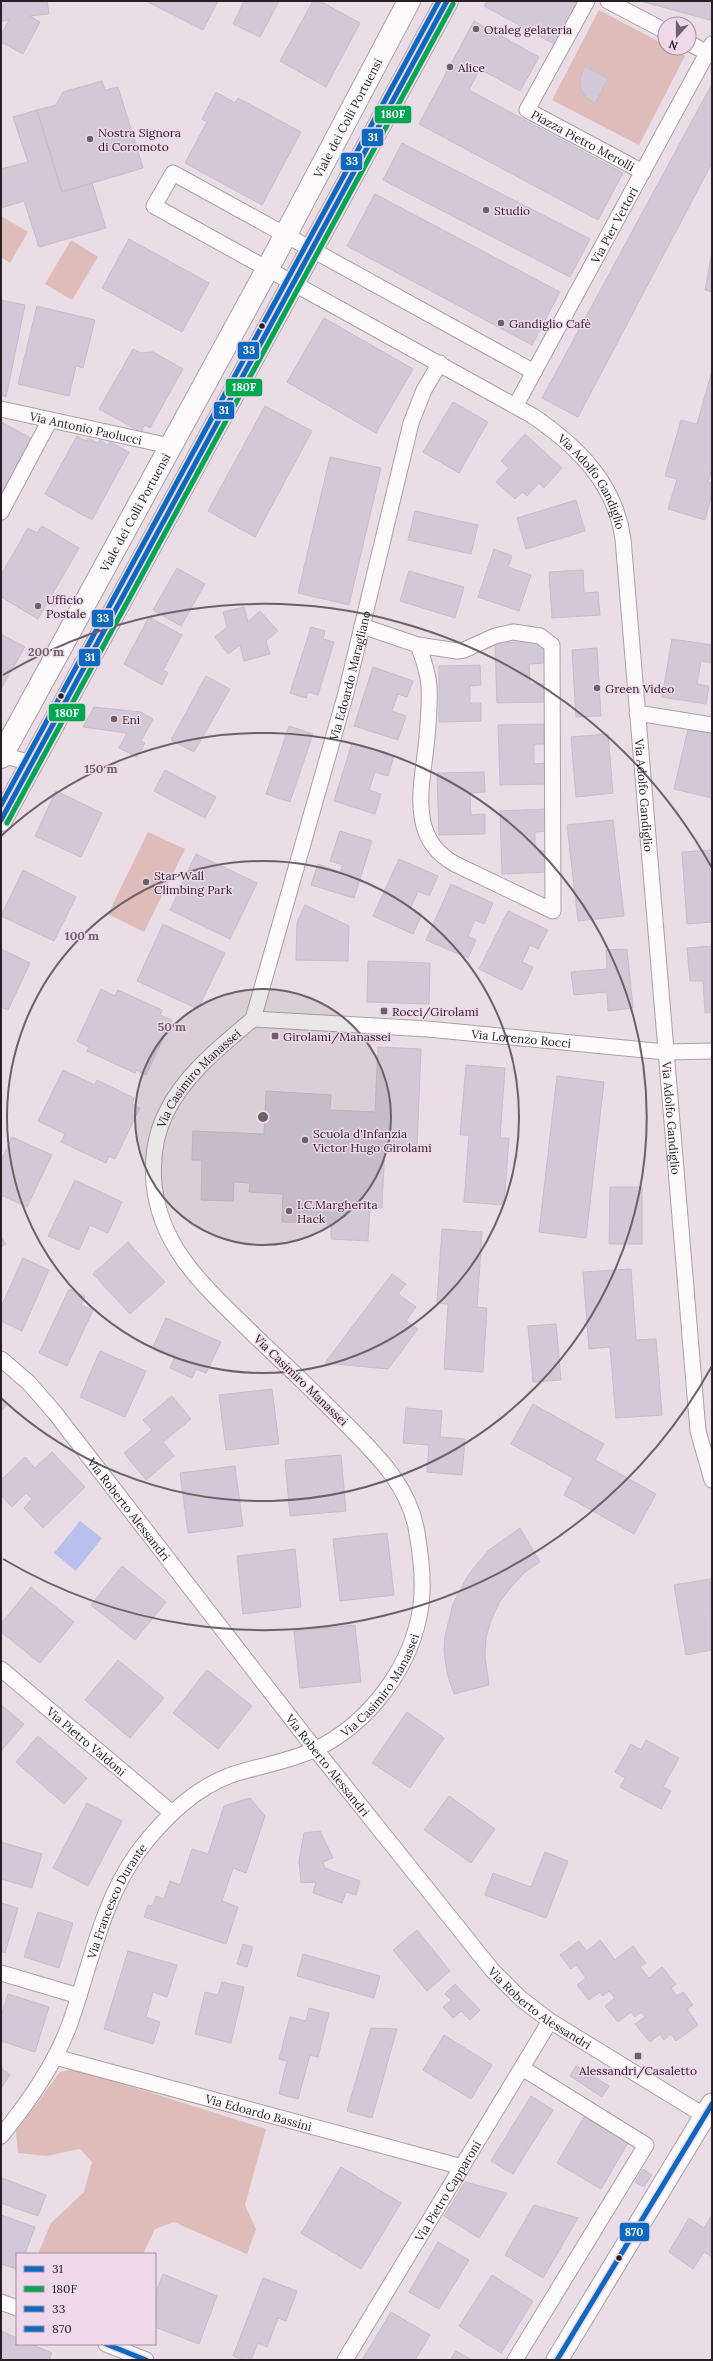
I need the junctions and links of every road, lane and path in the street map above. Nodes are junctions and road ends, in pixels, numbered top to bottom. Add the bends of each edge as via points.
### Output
1 (409, 1) edge
2 (447, 1) edge
3 (587, 1) edge
4 (608, 1) edge
5 (657, 27) edge
6 (697, 46) edge
7 (710, 49) edge
8 (643, 172) junction
9 (285, 235) junction
10 (311, 250) junction
11 (268, 268) junction
12 (293, 282) junction
13 (440, 363) junction
14 (534, 372) junction
15 (516, 405) junction
16 (1, 409) edge
17 (50, 420) junction
18 (170, 446) junction
19 (1, 512) edge
20 (362, 626) junction
21 (418, 645) junction
22 (637, 713) junction
23 (712, 725) edge
24 (1, 756) edge
25 (32, 762) junction
26 (1, 820) edge
27 (253, 1019) junction
28 (712, 1051) edge
29 (666, 1052) junction
30 (1, 1359) edge
31 (712, 1480) edge
32 (1, 1669) edge
33 (316, 1749) junction
34 (172, 1813) junction
35 (1, 1973) edge
36 (79, 1996) junction
37 (550, 2020) junction
38 (55, 2057) junction
39 (522, 2068) junction
40 (708, 2110) edge
41 (1, 2136) edge
42 (462, 2167) junction
43 (1, 2302) edge
44 (16, 2308) edge
45 (108, 2345) edge
46 (146, 2360) edge
47 (345, 2360) edge
48 (514, 2360) edge
49 (557, 2360) edge

1 - 9 main road, Viale dei Colli Portuensi
2 - 10 main road
3 - 8 street, Piazza Pietro Merolli via 527,110
4 - 5 street
6 - 7 street
7 - 8 street, Via Pier Vettori
8 - 14 street, Via Pier Vettori
9 - 10 street
9 - 11 main road, Viale dei Colli Portuensi
9 - 11 street via 173,173 154,206
10 - 12 main road
10 - 14 street
11 - 12 street
11 - 18 main road, Viale dei Colli Portuensi
12 - 13 street, Via Adolfo Gandiglio
12 - 25 main road
13 - 15 street, Via Adolfo Gandiglio
13 - 20 street, Via Edoardo Maragliano via 424,390 411,423
14 - 15 street, Via Pier Vettori
15 - 22 street, Via Adolfo Gandiglio via 556,432 577,450 607,490 616,510 623,539
16 - 17 street, Via Antonio Paolucci
17 - 18 street, Via Antonio Paolucci
17 - 19 street
18 - 24 main road, Viale dei Colli Portuensi
20 - 21 street
20 - 27 street, Via Edoardo Maragliano via 346,693
21 - 21 street via 429,686 420,809 433,847 443,858 553,911 552,645 540,636 513,632 495,636 464,650
22 - 23 street
22 - 29 street, Via Adolfo Gandiglio
24 - 25 street, Viale dei Colli Portuensi
25 - 26 main road
27 - 29 street, Via Lorenzo Rocci via 428,1029
27 - 33 street, Via Casimiro Manassei via 194,1072 165,1114 154,1160 155,1193 162,1222 174,1248 201,1282 387,1466 412,1510 417,1529 421,1568 421,1605 416,1624 389,1684 360,1720
28 - 29 street, Via Lorenzo Rocci
29 - 31 street, Via Adolfo Gandiglio via 698,1431
30 - 33 street, Via Roberto Alessandri via 28,1382 55,1413
32 - 34 street, Via Pietro Valdoni
33 - 34 street, Via Francesco Durante via 220,1780 199,1792
33 - 37 street, Via Roberto Alessandri via 492,1970 520,1998
34 - 36 street, Via Francesco Durante via 146,1842 124,1873 103,1921
35 - 36 street
36 - 38 street, Via Francesco Durante
37 - 39 street, Via Pietro Capparoni
37 - 40 street, Via Roberto Alessandri
38 - 41 street, Via Francesco Durante
38 - 42 street, Via Edoardo Bassini
39 - 42 street, Via Pietro Capparoni
39 - 48 street via 646,2145
40 - 49 street
42 - 47 street, Via Pietro Capparoni
43 - 44 street
45 - 46 street

